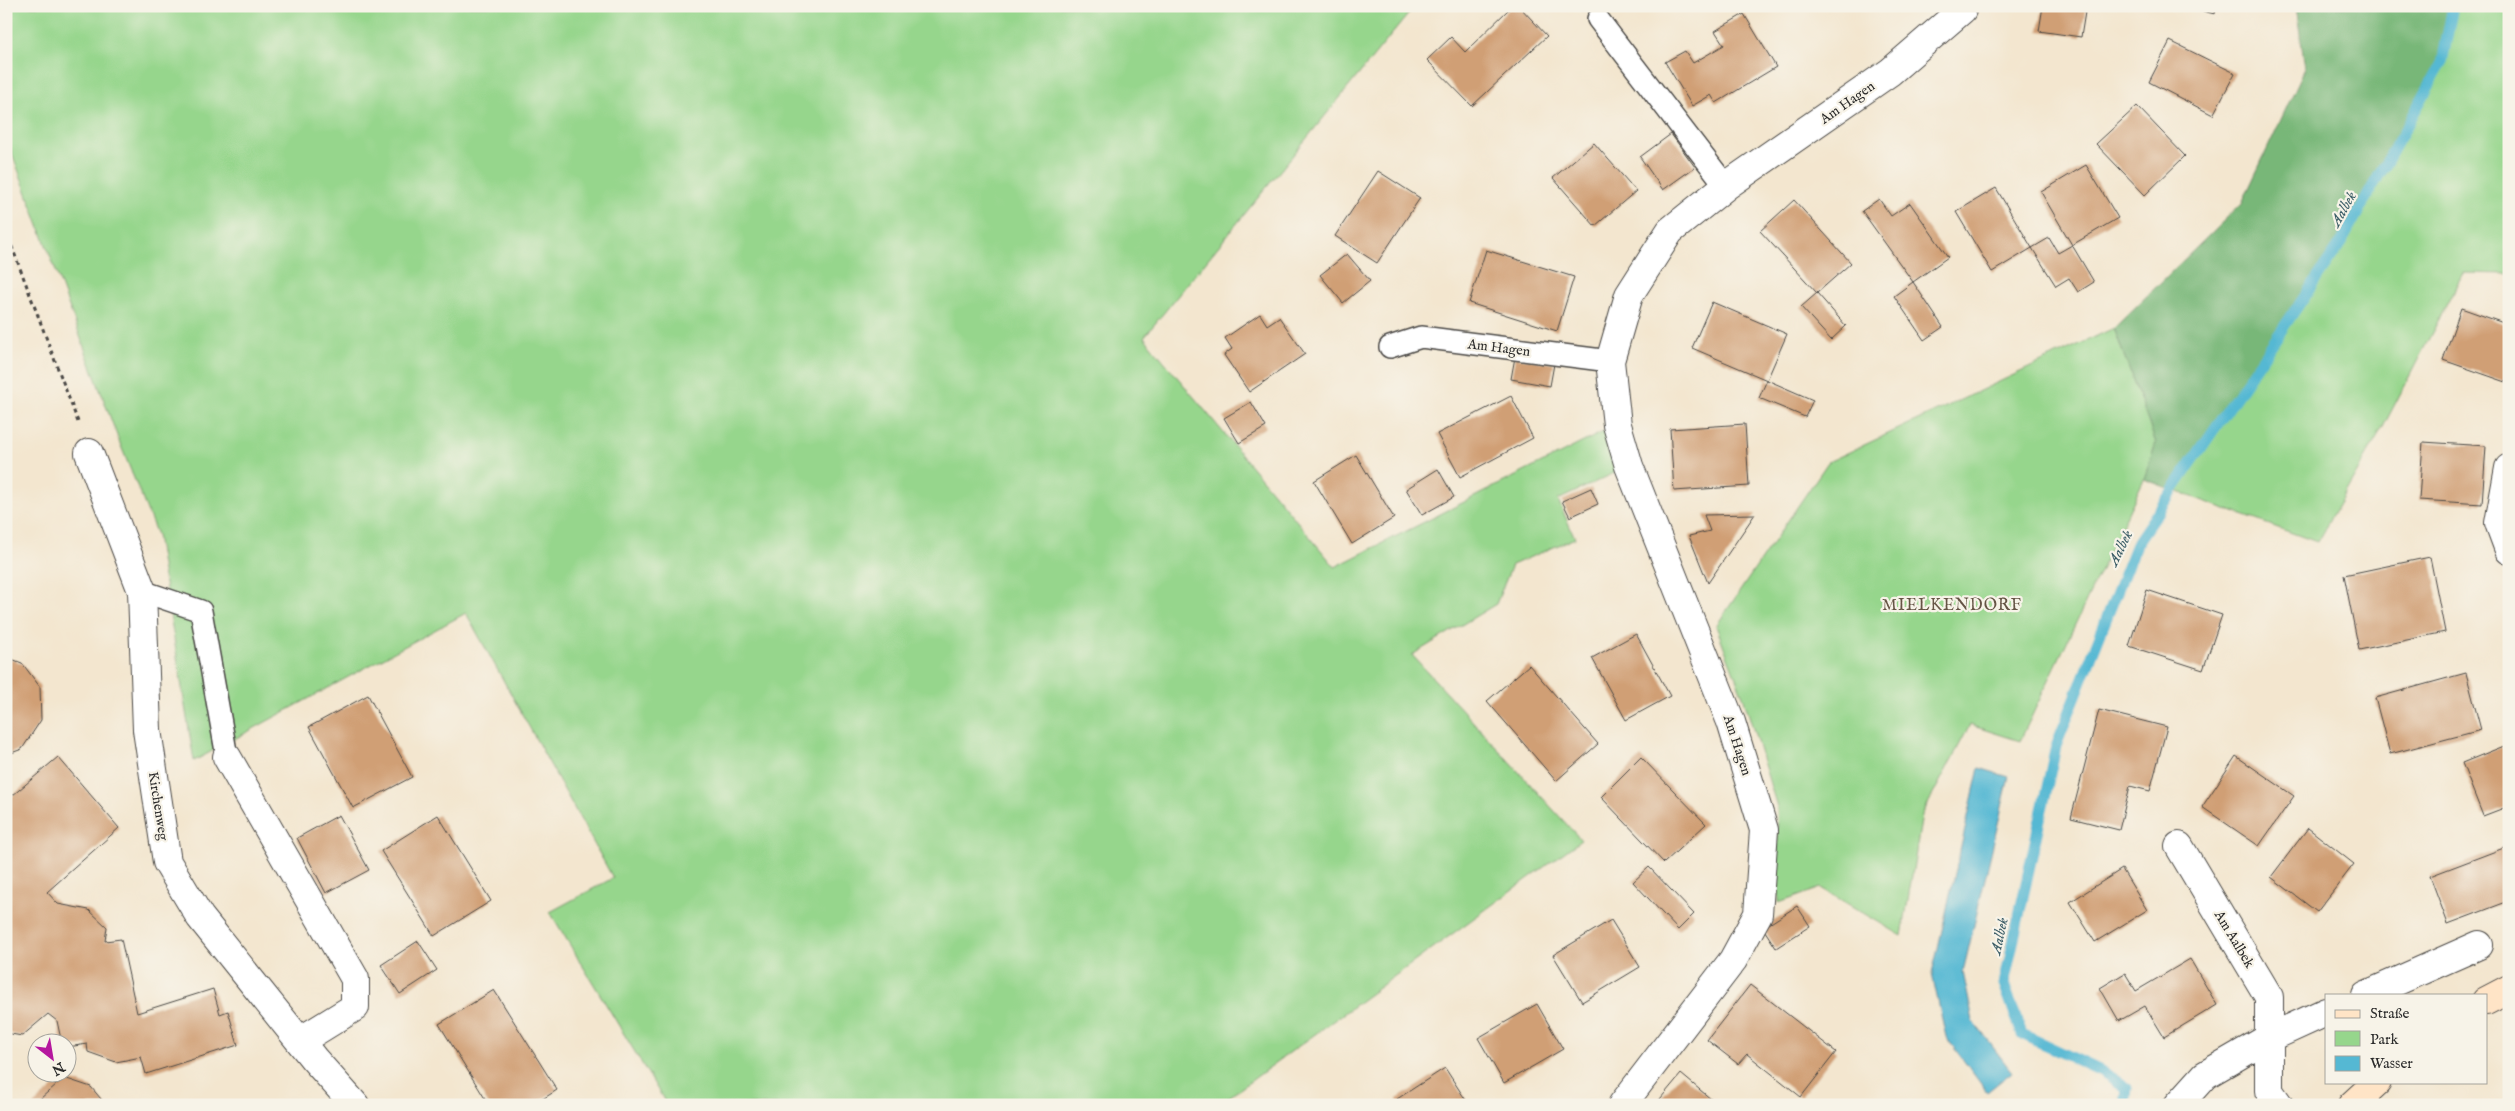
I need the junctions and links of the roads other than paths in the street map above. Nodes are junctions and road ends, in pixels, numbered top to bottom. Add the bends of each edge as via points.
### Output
1 (1962, 10) dead end
2 (1598, 19) dead end
3 (1726, 186) junction
4 (1390, 347) dead end
5 (1610, 361) junction
6 (89, 452) road end
7 (2509, 468) edge
8 (2509, 550) edge
9 (142, 591) junction
10 (227, 757) joint
11 (2179, 846) dead end
12 (2479, 945) dead end
13 (2509, 989) edge
14 (2368, 994) edge
15 (2488, 1000) edge
16 (2325, 1012) edge
17 (2267, 1038) junction
18 (300, 1041) junction
19 (2375, 1084) edge
20 (355, 1105) edge
21 (1622, 1105) edge
22 (2178, 1105) edge
23 (2279, 1105) edge
24 (2352, 1105) edge

1 - 3 street, Am Hagen via 1890,72
2 - 3 lane
3 - 5 street, Am Hagen via 1670,230 1629,295
4 - 5 lane, Am Hagen via 1420,337
5 - 21 street, Am Hagen via 1617,425 1629,466 1731,722 1764,830 1758,914 1733,960
6 - 9 street, Kirchenweg
7 - 8 street via 2499,523
9 - 10 lane via 201,611
9 - 18 street, Kirchenweg via 147,730 167,862 200,917
10 - 18 street via 355,978 354,1007
11 - 17 street, Am Aalbek via 2268,997
12 - 14 street
13 - 15 street
16 - 17 street
17 - 22 street via 2205,1075
17 - 23 street, Am Aalbek via 2269,1091
18 - 20 street, Kirchenweg
19 - 24 street

